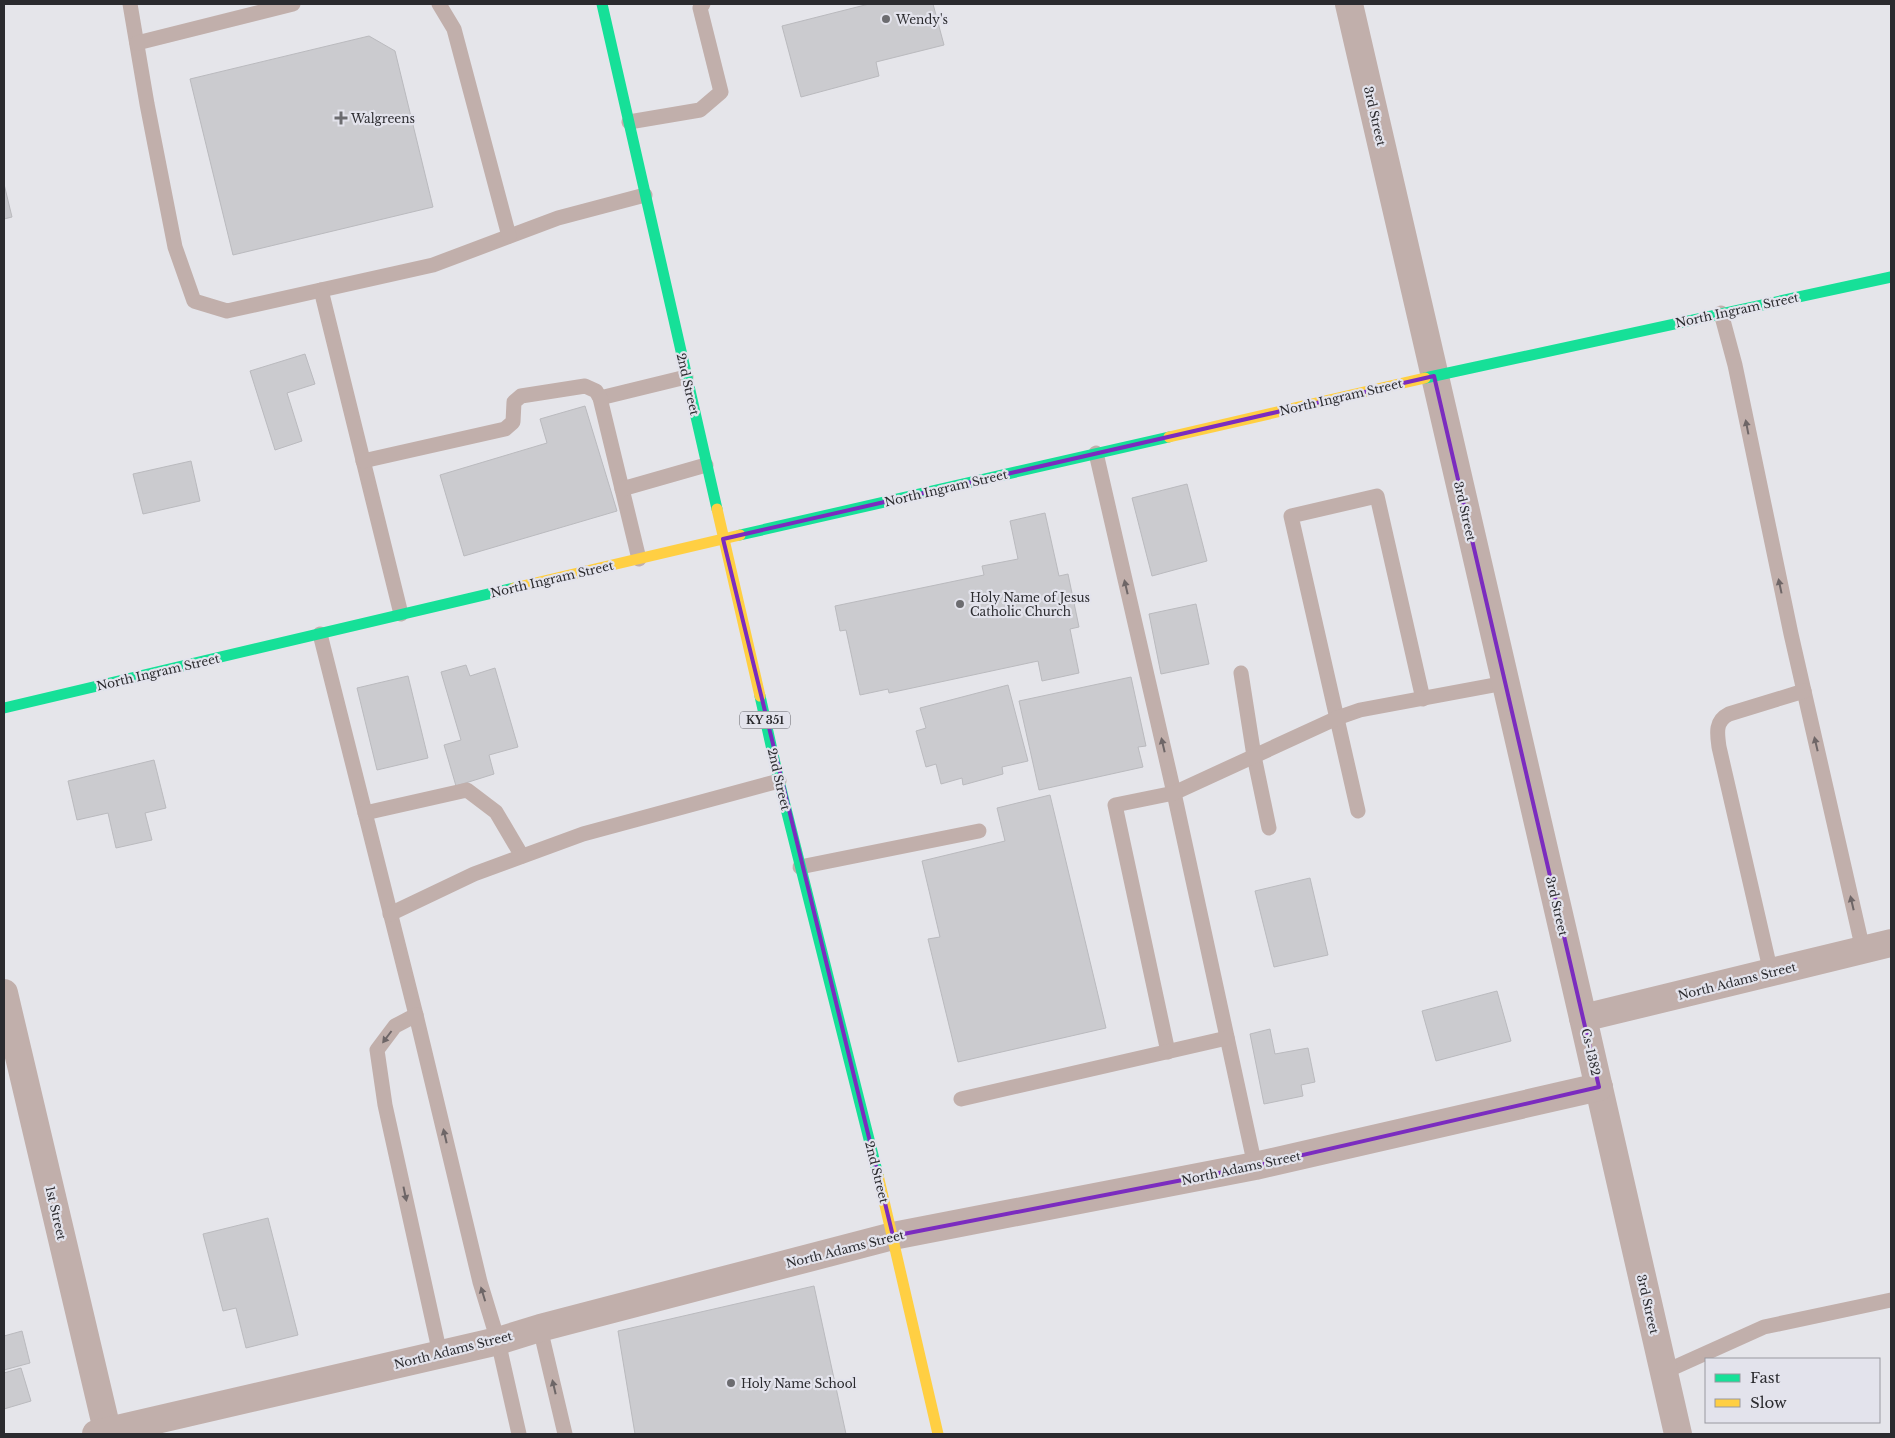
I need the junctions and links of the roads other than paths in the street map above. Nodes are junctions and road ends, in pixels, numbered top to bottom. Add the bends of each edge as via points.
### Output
1 (130, 4) edge
2 (293, 4) edge
3 (439, 4) edge
4 (602, 4) edge
5 (703, 4) edge
6 (1349, 4) edge
7 (137, 43) junction
8 (629, 122) junction
9 (645, 195) junction
10 (509, 236) junction
11 (1891, 277) edge
12 (321, 290) junction
13 (1721, 314) junction
14 (1434, 376) junction
15 (686, 377) junction
16 (600, 398) junction
17 (1096, 453) junction
18 (363, 461) junction
19 (706, 465) junction
20 (622, 489) junction
21 (723, 539) junction
22 (639, 559) junction
23 (401, 614) junction
24 (320, 634) junction
25 (1241, 673) dead end
26 (1505, 683) junction
27 (1804, 691) junction
28 (1422, 699) junction
29 (4, 708) edge
30 (1337, 718) junction
31 (1254, 756) junction
32 (779, 781) junction
33 (1174, 793) junction
34 (1358, 811) dead end
35 (365, 813) junction
36 (1269, 828) dead end
37 (979, 831) dead end
38 (522, 856) junction
39 (800, 867) junction
40 (390, 914) junction
41 (1891, 943) edge
42 (1863, 950) junction
43 (1771, 973) junction
44 (4, 992) edge
45 (416, 1015) junction
46 (1583, 1018) junction
47 (1228, 1038) junction
48 (1168, 1052) junction
49 (1599, 1087) junction
50 (961, 1099) dead end
51 (1255, 1166) junction
52 (893, 1236) junction
53 (1891, 1300) edge
54 (540, 1328) junction
55 (498, 1341) junction
56 (440, 1354) junction
57 (1664, 1372) junction
58 (104, 1433) edge
59 (518, 1434) edge
60 (565, 1434) edge
61 (938, 1434) edge
62 (1678, 1434) edge

1 - 7 lane
2 - 7 lane
3 - 10 lane via 454,29
4 - 8 street, 2nd Street / KY 351
5 - 8 lane via 700,8 721,92 700,110
6 - 14 street, 3rd Street
7 - 12 lane via 175,247 194,301 227,311
8 - 9 street, 2nd Street / KY 351
9 - 10 lane via 558,218
9 - 15 street, 2nd Street / KY 351
10 - 12 lane via 433,265
11 - 13 street, North Ingram Street
12 - 18 lane
13 - 14 street, North Ingram Street
27 -> 13 lane via 1735,365
14 - 17 street, North Ingram Street
14 - 26 street, 3rd Street
15 - 16 lane
15 - 19 street, 2nd Street / KY 351
16 - 18 lane via 596,391 585,386 521,396 514,402 513,422 506,429
16 - 20 lane
17 - 21 street, North Ingram Street
33 -> 17 lane
18 - 23 lane
19 - 20 lane
19 - 21 street, 2nd Street / KY 351
20 - 22 lane
21 - 22 street, North Ingram Street
21 - 32 street, 2nd Street / KY 351
22 - 23 street, North Ingram Street
23 - 24 street, North Ingram Street
24 - 29 street, North Ingram Street
24 - 35 lane
25 - 31 lane
26 - 28 lane
26 - 46 street, 3rd Street
42 -> 27 lane
27 - 43 lane via 1729,714 1723,717 1717,729 1718,746
28 - 30 lane via 1360,710
28 - 30 lane via 1377,496 1368,498 1291,516
30 - 31 lane
30 - 34 lane
31 - 33 lane
31 - 36 lane
32 - 38 lane via 582,834
32 - 39 street, 2nd Street / KY 351
33 - 47 lane
33 - 48 lane via 1115,805
35 - 38 lane via 467,790 496,812
35 - 40 lane
37 - 39 lane
38 - 40 lane via 474,874
39 - 52 street, 2nd Street / KY 351
40 - 45 lane
41 - 42 street, North Adams Street
42 - 43 street, North Adams Street
43 - 46 street, North Adams Street
44 - 58 street, 1st Street
55 -> 45 lane via 480,1282
45 -> 56 lane via 395,1026 377,1050
46 - 49 street, Cs-1382
47 - 48 lane
47 - 51 lane
48 - 50 lane
49 - 51 street, North Adams Street
49 - 57 street, 3rd Street
51 - 52 street, North Adams Street
52 - 54 street, North Adams Street
52 - 61 street, 2nd Street / KY 351
53 - 57 lane via 1764,1327
54 - 55 street, North Adams Street
60 -> 54 lane
55 - 56 street, North Adams Street
55 - 59 lane
56 - 58 street, North Adams Street
57 - 62 street, 3rd Street

